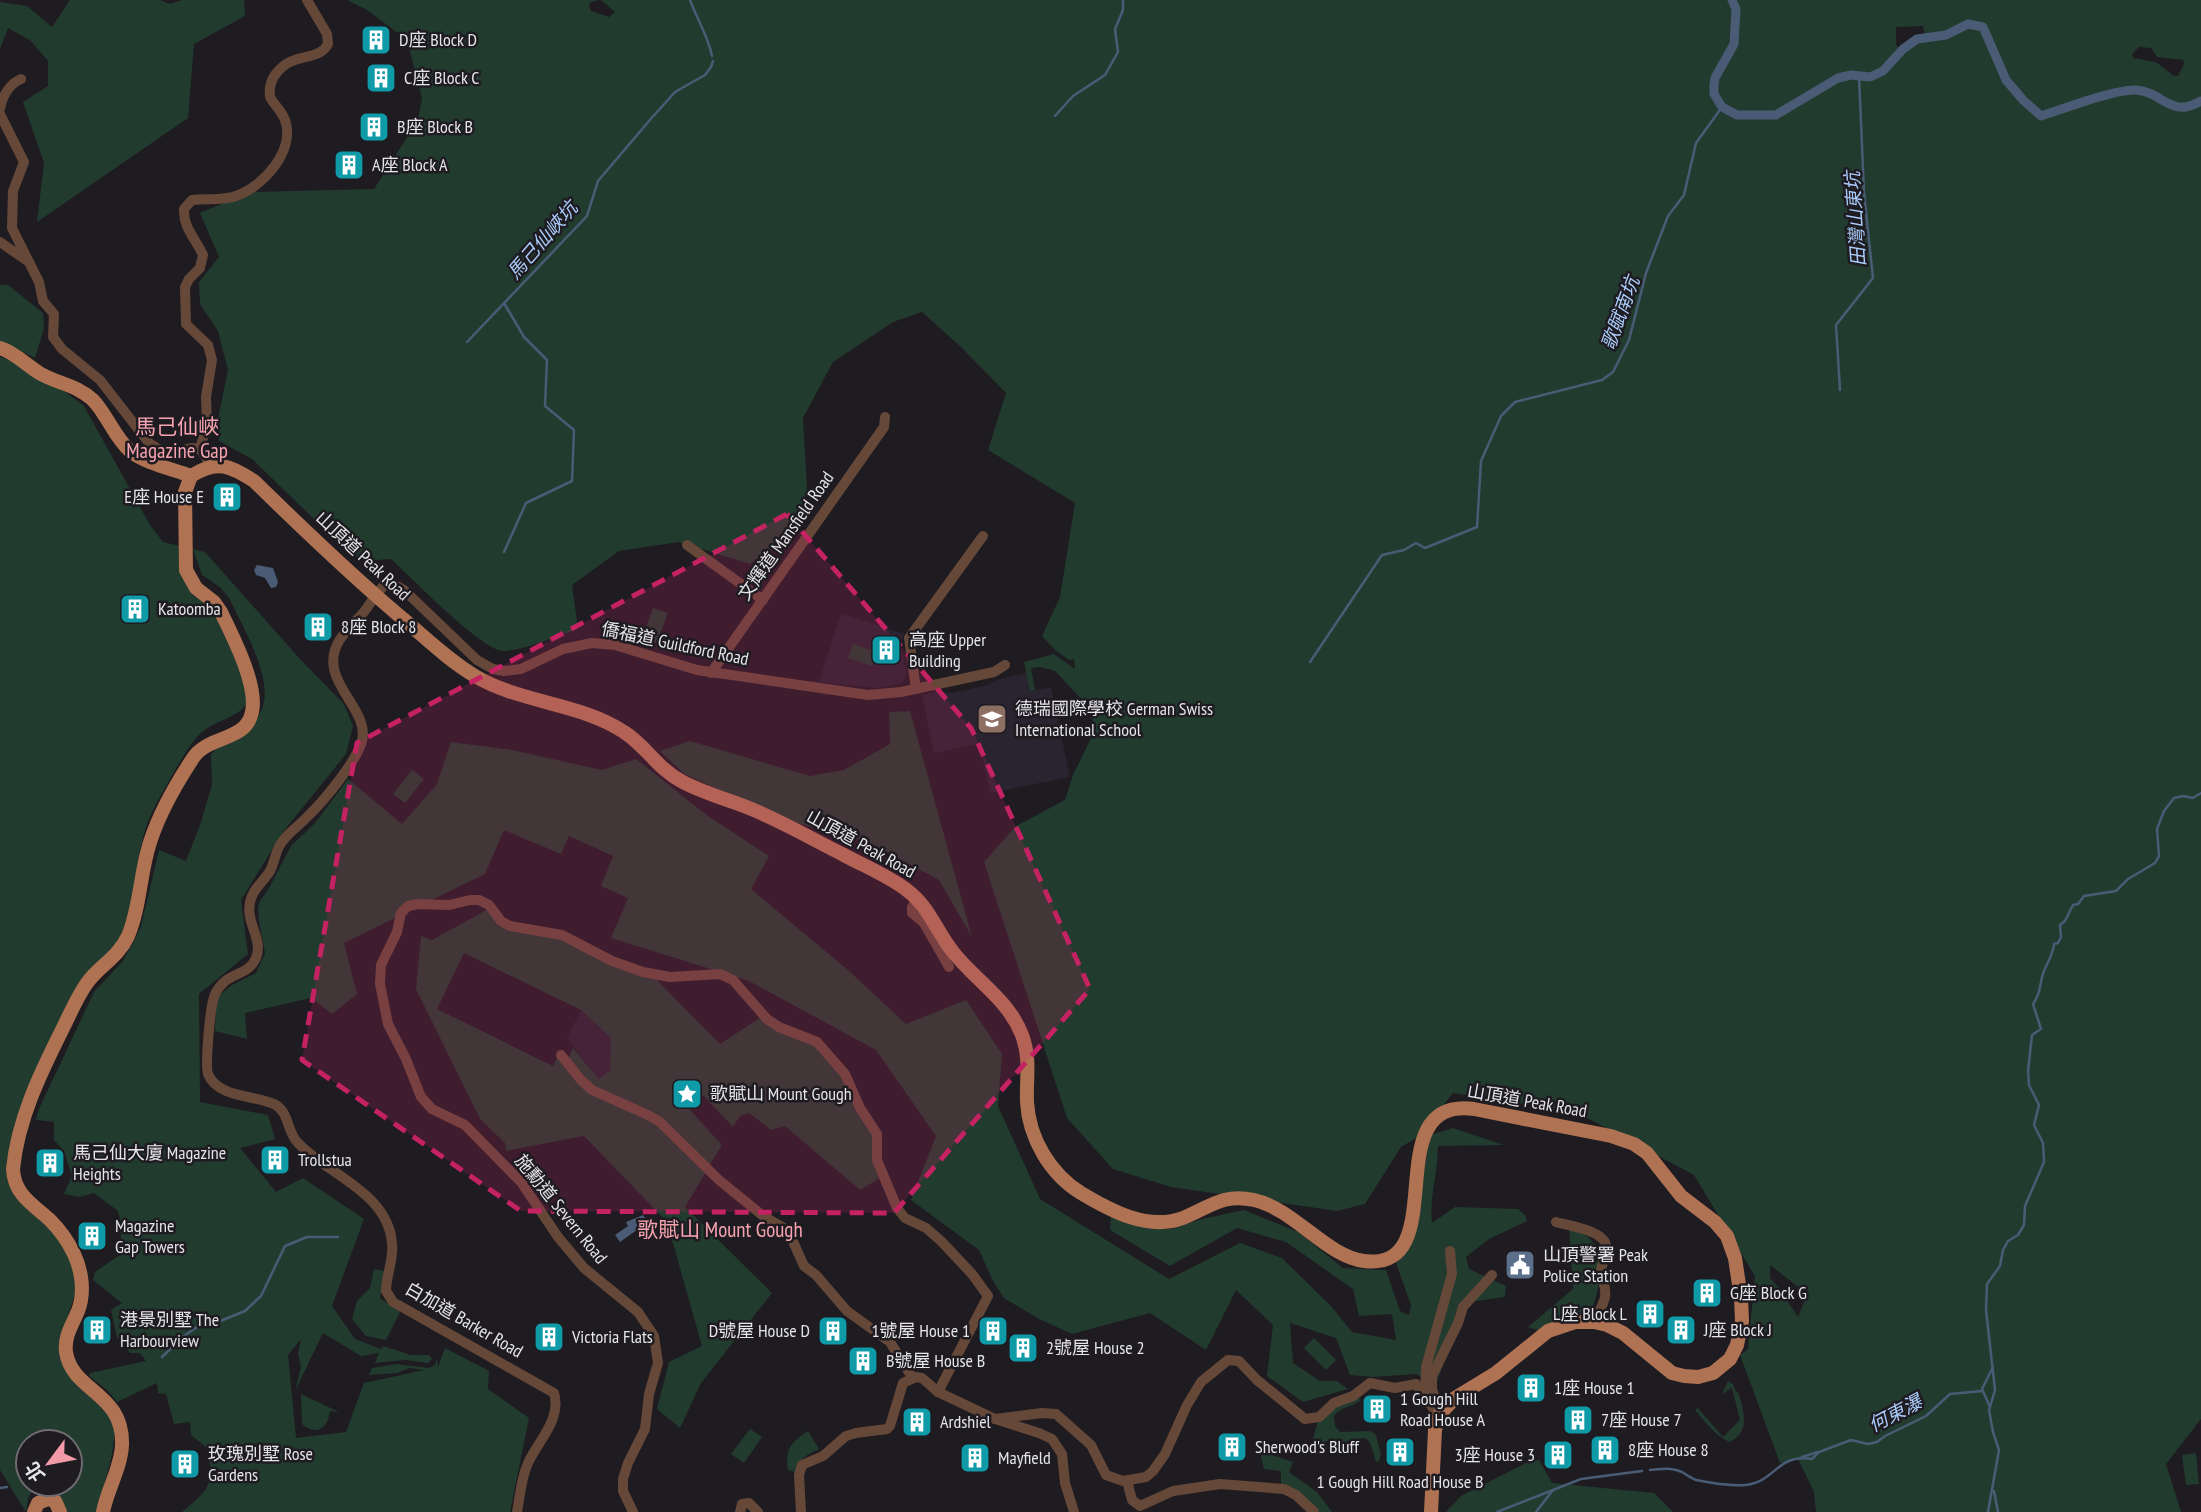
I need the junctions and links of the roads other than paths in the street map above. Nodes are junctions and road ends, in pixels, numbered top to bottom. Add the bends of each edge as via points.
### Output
1 (307, 0) edge
2 (21, 79) dead end
3 (0, 112) edge
4 (0, 242) edge
5 (31, 264) junction
6 (0, 348) edge
7 (885, 417) dead end
8 (200, 449) junction
9 (164, 466) junction
10 (209, 466) junction
11 (191, 476) junction
12 (185, 505) junction
13 (983, 536) dead end
14 (687, 545) dead end
15 (376, 596) junction
16 (763, 600) junction
17 (1005, 665) dead end
18 (711, 673) junction
19 (916, 689) junction
20 (918, 900) junction
21 (949, 967) dead end
22 (561, 1055) dead end
23 (1556, 1222) dead end
24 (1450, 1251) dead end
25 (1492, 1275) dead end
26 (1594, 1322) junction
27 (912, 1377) junction
28 (938, 1392) junction
29 (1425, 1395) junction
30 (1440, 1414) junction
31 (995, 1419) junction
32 (1127, 1481) junction
33 (34, 1512) edge
34 (60, 1512) edge
35 (103, 1512) edge
36 (517, 1512) edge
37 (633, 1512) edge
38 (740, 1512) edge
39 (758, 1512) edge
40 (801, 1512) edge
41 (1074, 1512) edge
42 (1314, 1512) edge
43 (1431, 1512) edge

1 - 8 street via 327,34 327,44 319,54 289,61 272,79 271,97 287,123 276,166 237,196 192,200 184,209 185,223 203,255 200,268 185,287 185,317 190,329 208,345 212,360
2 - 3 street via 2,100
3 - 5 street via 24,162 13,191 12,229
4 - 5 street
5 - 8 street via 44,301 54,314 53,337 62,349 100,380 155,448 170,453
6 - 9 main road via 44,376 84,393 133,453
7 - 16 street, 文輝道 Mansfield Road via 884,428
8 - 10 street
9 - 11 main road
9 - 12 main road via 176,477
10 - 11 main road
10 - 15 main road, 山頂道 Peak Road via 225,466 254,481
11 - 12 main road
12 - 35 main road via 187,574 221,612 251,686 251,715 237,734 195,755 162,812 147,852 128,935 117,954 85,986 38,1077 13,1169 19,1192 61,1233 78,1265 82,1294 68,1333 67,1355 76,1374 111,1407 121,1439
13 - 19 street via 909,638
14 - 16 street
15 - 18 street, 僑福道 Guildford Road via 386,583 394,583 471,655 499,670 521,669 563,649 592,643 615,645
15 - 20 main road, 山頂道 Peak Road via 478,679 622,730 660,768 679,780 775,819 893,881
15 - 36 street, 白加道 Barker Road via 341,637 333,659 337,679 361,725 362,741 321,802 281,843 271,869 251,898 257,956 248,968 226,980 214,996 207,1071 212,1081 227,1091 280,1108 296,1141 380,1210 392,1239 386,1291 393,1303 554,1393 554,1417 527,1466
16 - 18 street, 文輝道 Mansfield Road
17 - 19 street, 僑福道 Guildford Road via 994,672
18 - 19 street, 僑福道 Guildford Road via 854,694
20 - 21 street via 912,913 924,923
20 - 26 main road, 山頂道 Peak Road via 962,964 998,996 1020,1029 1029,1063 1030,1121 1046,1159 1076,1190 1133,1218 1166,1222 1219,1200 1247,1198 1278,1209 1348,1256 1380,1260 1393,1254 1406,1238 1424,1134 1432,1120 1445,1111 1474,1109 1602,1134 1639,1147 1681,1196 1727,1236 1741,1298 1740,1336 1730,1359 1719,1368 1706,1375 1684,1376 1666,1370 1618,1329
22 - 27 street via 592,1090 660,1122 719,1180 784,1228 804,1266 847,1311 890,1342
23 - 26 street via 1605,1240 1600,1276 1607,1294
24 - 29 street via 1452,1273 1426,1367
25 - 30 street via 1463,1307 1432,1376
26 - 30 main road via 1569,1323 1548,1331 1496,1374 1455,1398
27 - 28 street via 922,1378
27 - 40 street via 903,1383 887,1429 846,1436 802,1465
28 - 31 street
28 - 37 street, 施勳道 Severn Road via 989,1296 941,1241 897,1208 877,1160 877,1135 845,1074 817,1042 775,1025 740,986 723,975 670,977 643,972 569,937 507,925 480,900 408,906 380,968 380,989 387,1021 423,1100 462,1123 528,1189 584,1268 639,1311 652,1332 658,1363 645,1429 622,1483
29 - 30 street
29 - 32 street via 1414,1384 1395,1388 1370,1383 1319,1417 1308,1419 1239,1362 1228,1360 1201,1382 1153,1471
30 - 43 main road via 1435,1430
31 - 32 street via 1054,1413 1087,1441 1106,1475
31 - 41 street via 1044,1434 1057,1444
32 - 42 street via 1132,1500 1140,1506 1179,1489 1220,1484 1286,1490
33 - 34 main road via 38,1503 48,1499 55,1501
38 - 39 street via 742,1504 749,1503

